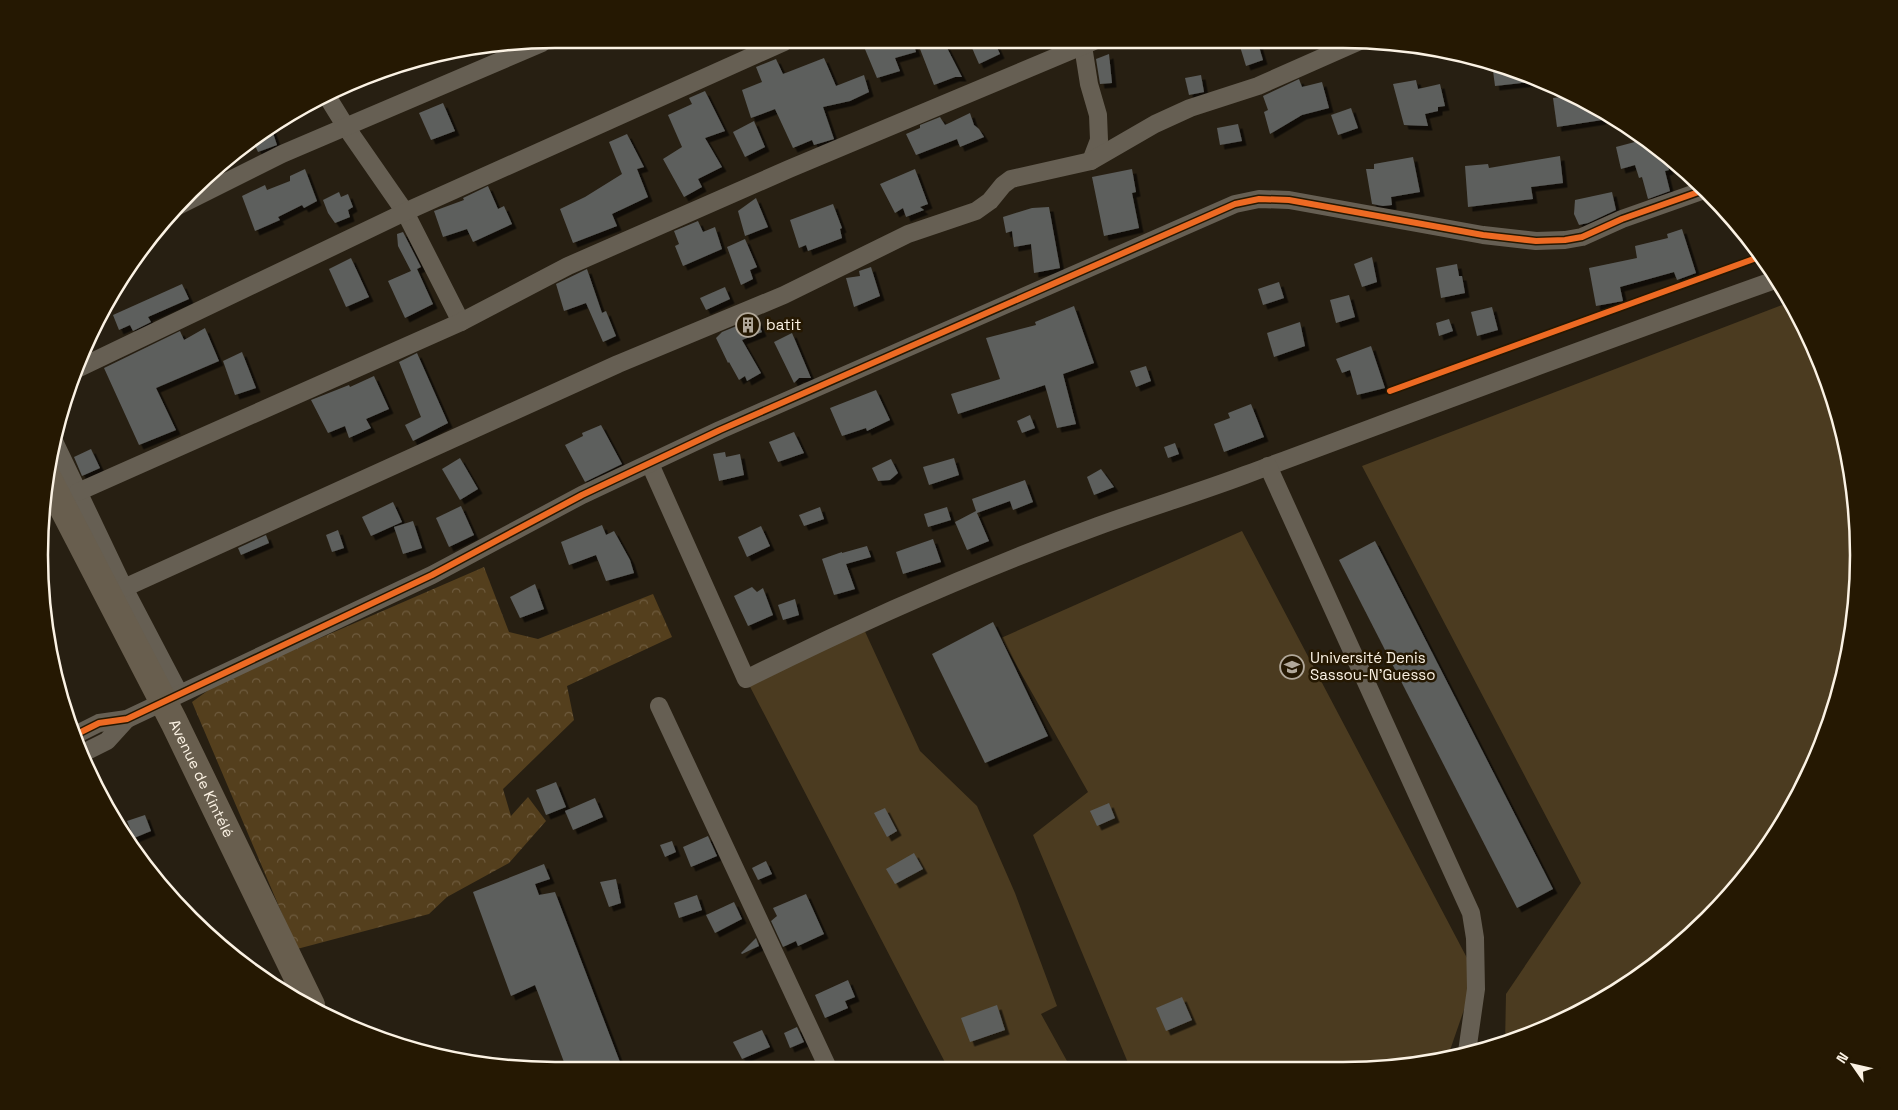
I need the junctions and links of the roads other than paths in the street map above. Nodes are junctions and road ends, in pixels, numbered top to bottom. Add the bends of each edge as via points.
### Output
1 (771, 48) edge
2 (1076, 48) edge
3 (1088, 48) edge
4 (1344, 48) edge
5 (528, 49) edge
6 (330, 101) edge
7 (346, 127) junction
8 (1091, 161) junction
9 (1698, 192) edge
10 (194, 198) edge
11 (405, 212) junction
12 (1771, 282) edge
13 (461, 322) junction
14 (84, 366) edge
15 (58, 450) edge
16 (650, 464) junction
17 (1268, 466) junction
18 (52, 486) edge
19 (78, 492) junction
20 (124, 588) junction
21 (171, 697) junction
22 (659, 706) dead end
23 (127, 719) junction
24 (80, 733) edge
25 (87, 751) edge
26 (308, 999) edge
27 (1468, 1047) edge
28 (826, 1062) edge

1 - 11 street
2 - 13 street via 568,266
3 - 8 street via 1099,140
4 - 8 street via 1258,86 1190,108
5 - 7 street
6 - 7 street
7 - 10 street via 282,154
7 - 11 street
8 - 20 street via 1011,179 976,211 908,234 784,295 618,364
9 - 16 street via 1582,237 1545,241 1484,235 1289,200 1259,199 1235,204 720,430
11 - 13 street
11 - 14 street
12 - 17 street
13 - 19 street
15 - 19 street
16 - 17 street via 746,680 984,570
16 - 21 street via 582,495 432,575
17 - 27 street via 1471,913 1476,989
18 - 21 main road, Avenue de Kintélé
19 - 20 street
20 - 21 street
21 - 23 street
21 - 26 main road, Avenue de Kintélé
22 - 28 street
23 - 24 street via 99,723
23 - 25 street via 107,741

